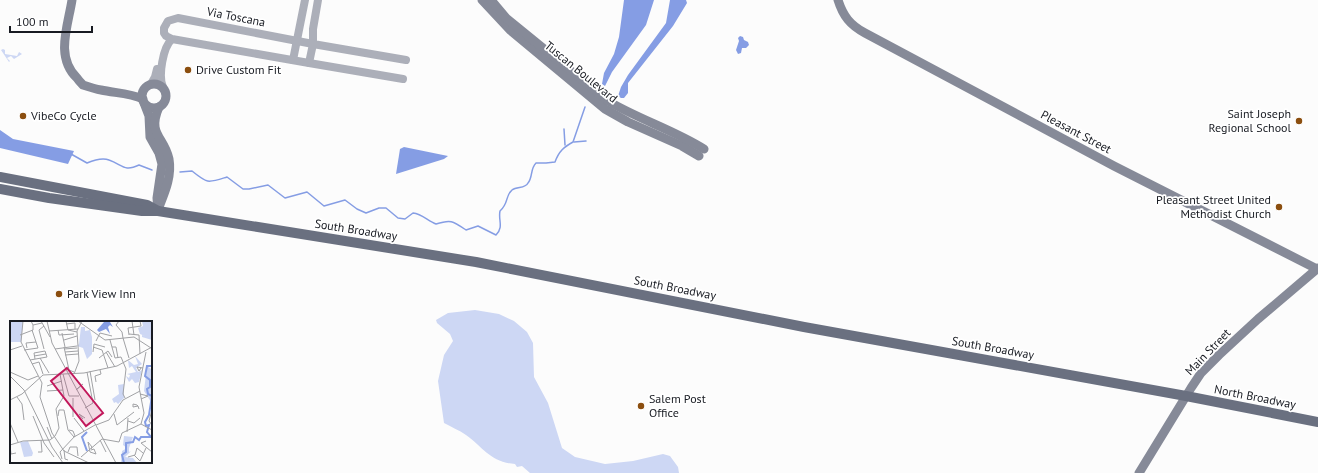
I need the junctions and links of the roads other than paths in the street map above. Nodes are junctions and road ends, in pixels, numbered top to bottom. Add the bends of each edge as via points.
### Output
1 (72, 0) edge
2 (304, 0) edge
3 (318, 0) edge
4 (482, 0) edge
5 (491, 0) edge
6 (838, 0) edge
7 (164, 33) junction
8 (172, 39) junction
9 (297, 40) junction
10 (314, 44) junction
11 (293, 60) junction
12 (406, 60) dead end
13 (309, 63) junction
14 (73, 75) junction
15 (402, 80) dead end
16 (148, 86) junction
17 (163, 87) junction
18 (144, 101) junction
19 (159, 107) junction
20 (0, 177) edge
21 (0, 189) edge
22 (158, 211) junction
23 (1317, 269) edge
24 (1186, 396) junction
25 (1318, 422) edge
26 (1139, 473) edge

1 - 14 main road via 64,54
2 - 9 street
3 - 10 street via 313,29
4 - 5 main road, Tuscan Boulevard via 510,30 605,109 628,122 701,152 687,140 608,101 506,18
6 - 23 main road, Pleasant Street via 846,19 865,33 1114,166
7 - 8 street
7 - 9 street, Via Toscana via 168,21 178,18
7 - 16 street, Via Toscana via 155,77
8 - 11 street
8 - 17 street via 168,42 161,70
9 - 10 street, Via Toscana
9 - 11 street
10 - 12 street, Via Toscana
10 - 13 street
11 - 13 street
13 - 15 street
14 - 16 main road via 86,81 120,88 138,90
14 - 18 main road via 82,84 91,88 133,95
16 - 17 main road via 156,83
16 - 18 main road via 142,95
17 - 19 main road via 166,98
18 - 19 main road via 151,108
18 - 22 main road via 149,116 150,138 162,164 157,198
19 - 22 main road via 154,127 167,152 170,166 167,186
20 - 22 main road, South Broadway via 147,205
21 - 22 main road, South Broadway via 142,211
22 - 24 main road, South Broadway via 482,263 819,330
23 - 24 main road, Main Street via 1213,361
24 - 25 main road, North Broadway
24 - 26 main road, Main Street

